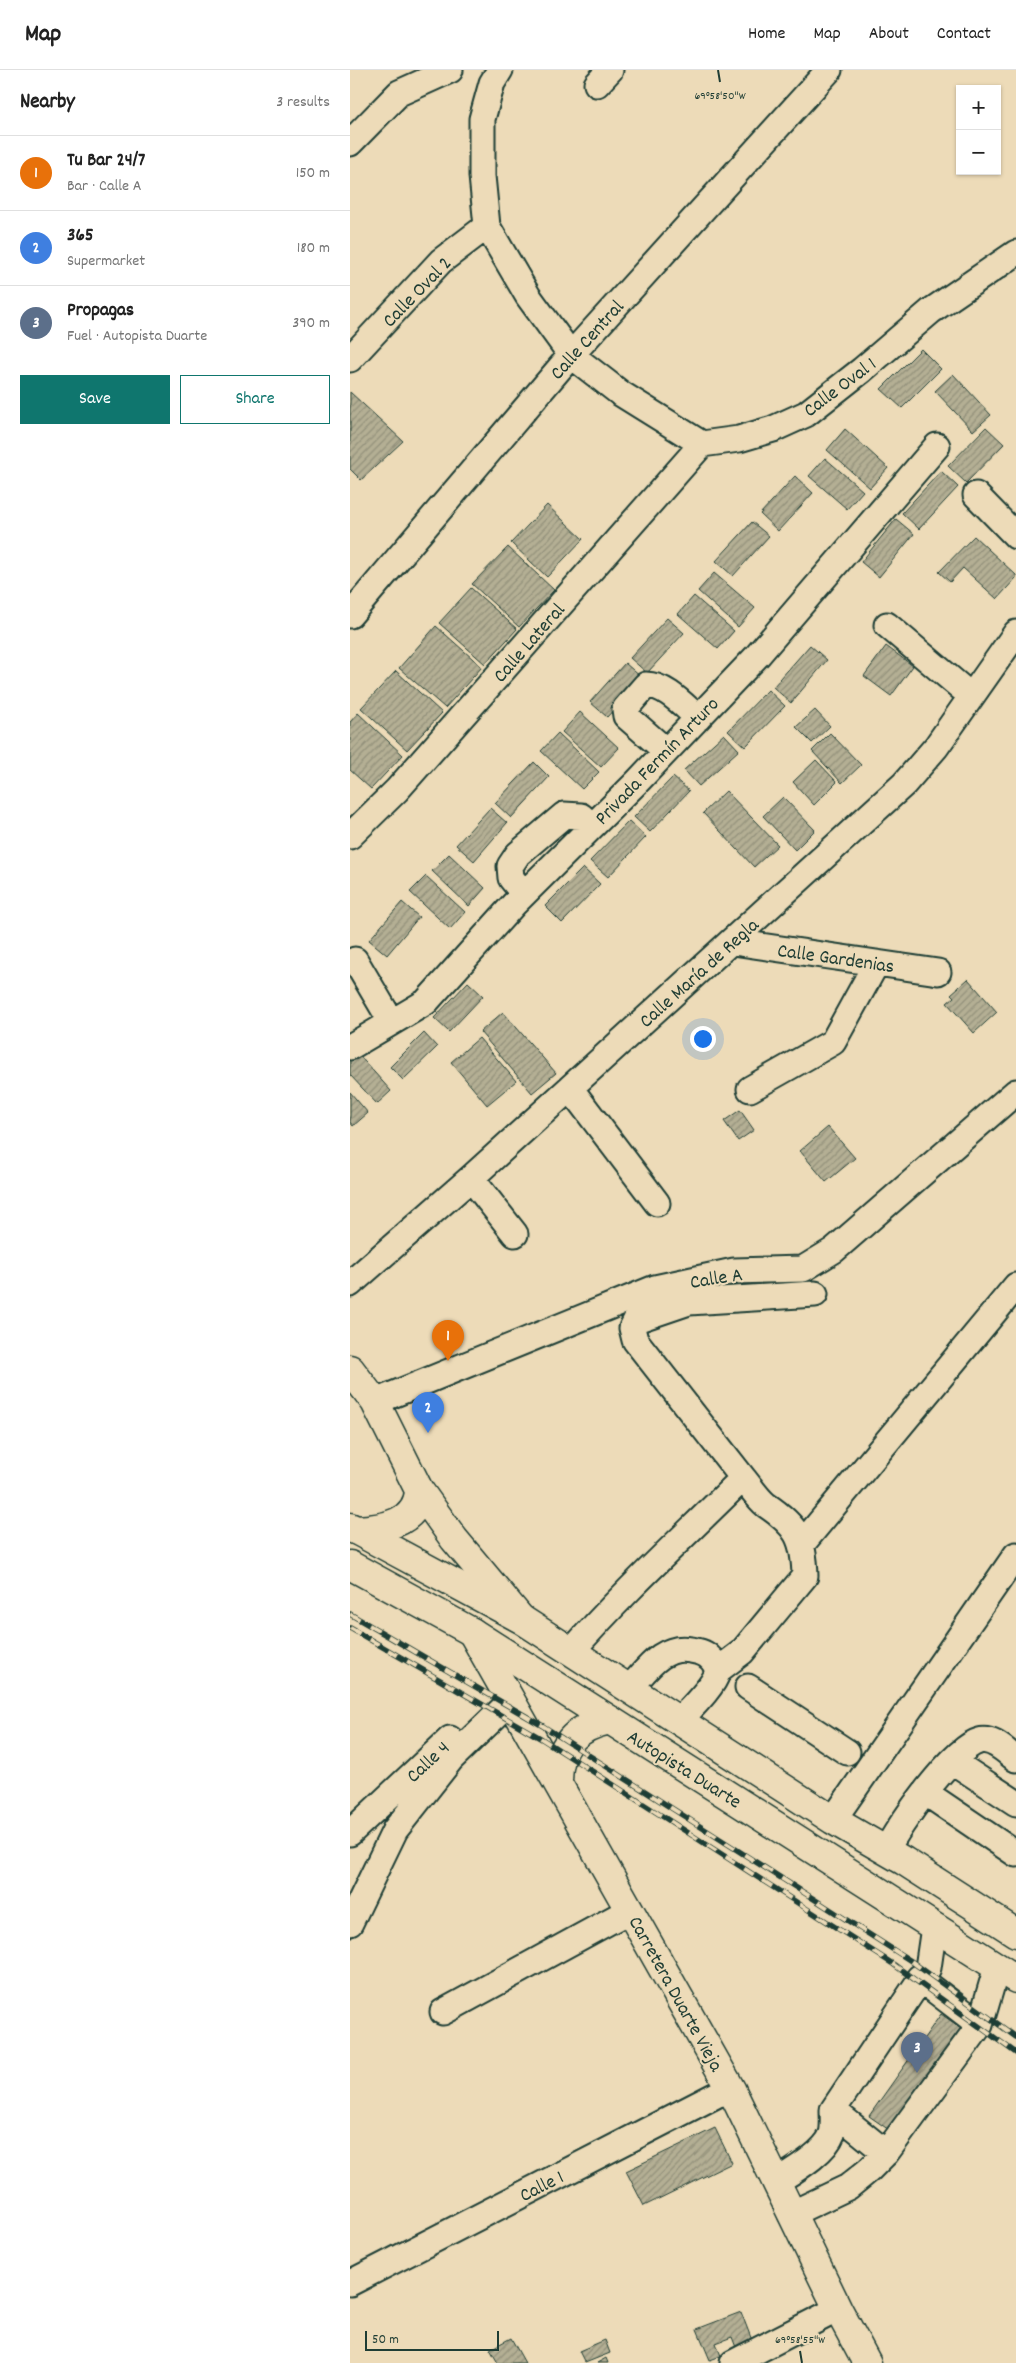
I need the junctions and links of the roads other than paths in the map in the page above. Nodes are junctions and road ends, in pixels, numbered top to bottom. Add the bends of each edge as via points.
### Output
1 (450, 70) edge
2 (500, 70) edge
3 (829, 70) edge
4 (350, 142) edge
5 (486, 226) junction
6 (1016, 253) edge
7 (571, 355) junction
8 (350, 359) edge
9 (702, 444) junction
10 (937, 446) dead end
11 (976, 495) dead end
12 (1016, 536) edge
13 (350, 615) edge
14 (887, 625) dead end
15 (1016, 633) edge
16 (972, 696) junction
17 (698, 718) junction
18 (666, 751) junction
19 (592, 826) junction
20 (350, 836) edge
21 (524, 894) junction
22 (733, 942) junction
23 (355, 960) dead end
24 (876, 964) junction
25 (938, 972) dead end
26 (391, 1021) junction
27 (350, 1047) edge
28 (570, 1088) junction
29 (750, 1089) dead end
30 (1016, 1092) edge
31 (471, 1178) junction
32 (657, 1203) dead end
33 (516, 1234) dead end
34 (350, 1284) edge
35 (1016, 1286) edge
36 (815, 1294) dead end
37 (350, 1368) edge
38 (375, 1402) junction
39 (743, 1478) junction
40 (419, 1490) junction
41 (353, 1528) edge
42 (802, 1544) junction
43 (1016, 1555) edge
44 (350, 1565) edge
45 (520, 1619) junction
46 (472, 1632) junction
47 (571, 1652) junction
48 (718, 1671) junction
49 (748, 1687) dead end
50 (629, 1689) junction
51 (507, 1695) junction
52 (610, 1720) junction
53 (679, 1721) junction
54 (848, 1752) dead end
55 (1016, 1759) edge
56 (952, 1761) junction
57 (558, 1781) junction
58 (926, 1793) junction
59 (1016, 1803) edge
60 (833, 1820) junction
61 (350, 1833) edge
62 (886, 1851) junction
63 (1016, 1854) edge
64 (630, 1910) junction
65 (350, 1923) edge
66 (934, 1927) junction
67 (1016, 1933) edge
68 (1006, 1972) edge
69 (919, 1978) junction
70 (443, 2012) dead end
71 (980, 2025) junction
72 (732, 2091) junction
73 (833, 2110) junction
74 (886, 2152) junction
75 (776, 2182) junction
76 (791, 2214) junction
77 (350, 2283) edge
78 (838, 2309) junction
79 (733, 2363) edge
80 (867, 2363) edge

1 - 4 street via 399,93
2 - 5 street via 492,83 482,119
3 - 7 street, Calle Central
5 - 7 street via 528,296
5 - 8 street, Calle Oval 2 via 441,261
6 - 9 street, Calle Oval 1 via 931,311 806,414 773,429
7 - 9 street via 620,393
7 - 13 street, Calle Central
9 - 20 street, Calle Lateral via 397,790
10 - 17 street, Privada Fermín Arturo via 757,656
11 - 12 street
14 - 16 street
15 - 16 street, Calle María de Regla
16 - 22 street, Calle María de Regla via 936,747 904,784
17 - 18 street, Privada Fermín Arturo
17 - 18 street via 667,692 654,684 646,685 625,709 626,716
18 - 19 street, Privada Fermín Arturo
19 - 21 street, Privada Fermín Arturo
19 - 21 street via 582,816 564,815 518,854 510,866 511,878
21 - 26 street, Privada Fermín Arturo via 426,1002
22 - 24 street, Calle Gardenias
22 - 28 street, Calle María de Regla
23 - 26 street
24 - 25 street, Calle Gardenias
24 - 29 street via 833,1042
26 - 27 street, Privada Fermín Arturo
28 - 31 street, Calle María de Regla
28 - 32 street
30 - 38 street, Calle A via 834,1250 803,1269 734,1271 656,1288
31 - 33 street
31 - 34 street, Calle María de Regla
35 - 42 street
36 - 39 street via 689,1302 636,1320 632,1328 636,1340
37 - 38 main road
38 - 40 main road
39 - 42 street via 766,1504 789,1522
39 - 47 street via 640,1578
40 - 41 main road via 414,1510 401,1520 376,1528
40 - 45 main road via 454,1539
41 - 45 main road, Autopista Duarte
42 - 48 street via 805,1576 742,1652
43 - 60 street
44 - 46 main road, Autopista Duarte
45 - 47 main road, Autopista Duarte
46 - 51 main road, Carretera Duarte Vieja
46 - 52 main road, Autopista Duarte
47 - 50 main road, Autopista Duarte
48 - 50 street via 708,1656 687,1649 673,1650 658,1658
48 - 53 street
49 - 54 street
50 - 53 main road, Autopista Duarte
51 - 57 main road, Carretera Duarte Vieja
51 - 61 street, Calle 4
51 - 65 street via 395,1830
52 - 57 main road via 595,1723 571,1739 561,1755
52 - 66 main road, Autopista Duarte
53 - 60 main road, Autopista Duarte
55 - 56 street via 991,1741 980,1741 960,1752
56 - 58 street
56 - 59 street
57 - 64 main road, Carretera Duarte Vieja
58 - 62 street via 893,1836
58 - 63 street
60 - 62 main road, Autopista Duarte
62 - 67 main road, Autopista Duarte
64 - 70 street
64 - 72 main road, Carretera Duarte Vieja
66 - 68 main road, Autopista Duarte
66 - 69 street via 929,1962
68 - 71 street
69 - 71 street
69 - 73 street
71 - 74 street
72 - 75 main road, Carretera Duarte Vieja
72 - 77 street, Calle 1 via 709,2099
73 - 74 street
73 - 75 street via 832,2134 824,2147
74 - 76 street via 848,2187
75 - 76 main road, Carretera Duarte Vieja
76 - 78 main road, Carretera Duarte Vieja
78 - 79 street
78 - 80 main road, Carretera Duarte Vieja

